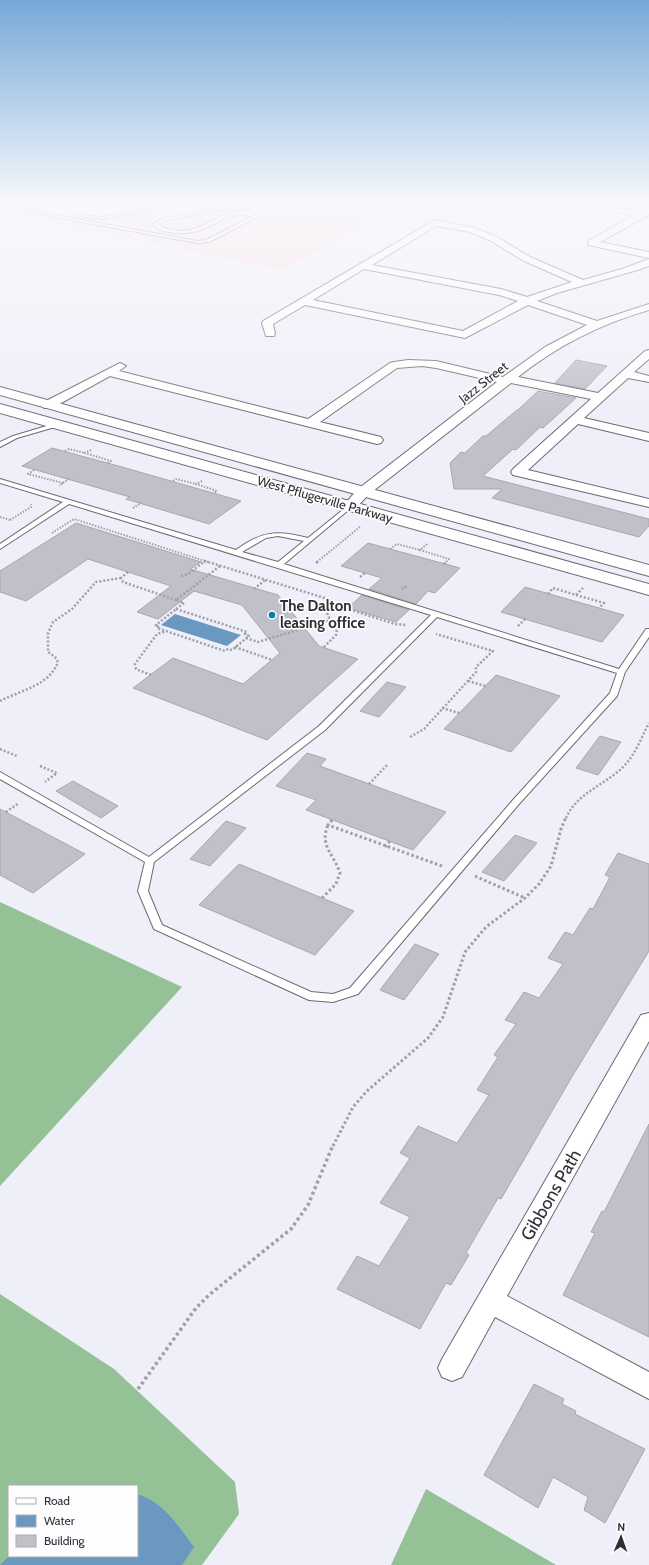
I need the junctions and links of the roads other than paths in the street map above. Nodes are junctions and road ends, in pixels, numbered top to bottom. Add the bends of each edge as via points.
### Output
1 (345, 276) edge
2 (416, 276) edge
3 (566, 276) edge
4 (609, 276) edge
5 (582, 283) junction
6 (303, 301) junction
7 (528, 301) junction
8 (649, 307) edge
9 (596, 324) junction
10 (270, 334) dead end
11 (649, 353) edge
12 (124, 363) dead end
13 (109, 372) junction
14 (626, 374) junction
15 (510, 378) junction
16 (649, 379) edge
17 (0, 392) edge
18 (603, 395) junction
19 (48, 405) junction
20 (0, 408) edge
21 (575, 420) junction
22 (310, 423) junction
23 (60, 424) junction
24 (649, 437) edge
25 (377, 440) dead end
26 (0, 445) edge
27 (0, 481) edge
28 (363, 492) junction
29 (69, 501) junction
30 (649, 503) edge
31 (350, 506) junction
32 (309, 540) junction
33 (0, 547) edge
34 (237, 552) junction
35 (279, 565) junction
36 (649, 571) edge
37 (649, 590) edge
38 (436, 614) junction
39 (649, 631) edge
40 (621, 672) junction
41 (0, 775) edge
42 (150, 862) junction
43 (649, 1021) edge
44 (491, 1301) junction
45 (452, 1368) dead end
46 (649, 1386) edge

1 - 6 street
2 - 7 street via 501,292
3 - 5 street
4 - 5 street
5 - 7 street
6 - 7 street via 465,334
6 - 10 street via 267,323
7 - 9 street
8 - 9 street, Jazz Street
9 - 15 street, Jazz Street via 564,339
11 - 14 street
12 - 13 street
13 - 19 street
13 - 22 street
14 - 16 street
14 - 18 street
15 - 18 street
15 - 22 street via 422,362 406,362 394,365
15 - 28 street, Jazz Street
17 - 19 main road, West Pflugerville Parkway
18 - 21 street
19 - 28 main road, West Pflugerville Parkway
20 - 23 main road, West Pflugerville Parkway
21 - 24 street
21 - 30 street via 518,472
22 - 25 street
23 - 26 lane via 15,437
23 - 31 main road, West Pflugerville Parkway
27 - 29 lane
28 - 31 street, Jazz Street
28 - 36 main road, West Pflugerville Parkway
29 - 33 lane
29 - 34 lane
31 - 32 lane
31 - 37 main road, West Pflugerville Parkway
32 - 34 lane via 287,534 264,536 255,539
32 - 35 lane
34 - 35 lane
35 - 38 lane
38 - 40 lane
38 - 42 lane via 322,728
39 - 40 lane
40 - 42 lane via 614,694 516,802 354,991 333,998 309,996 158,927 143,890
41 - 42 lane
43 - 44 street, Gibbons Path
44 - 45 street, Gibbons Path
44 - 46 street

